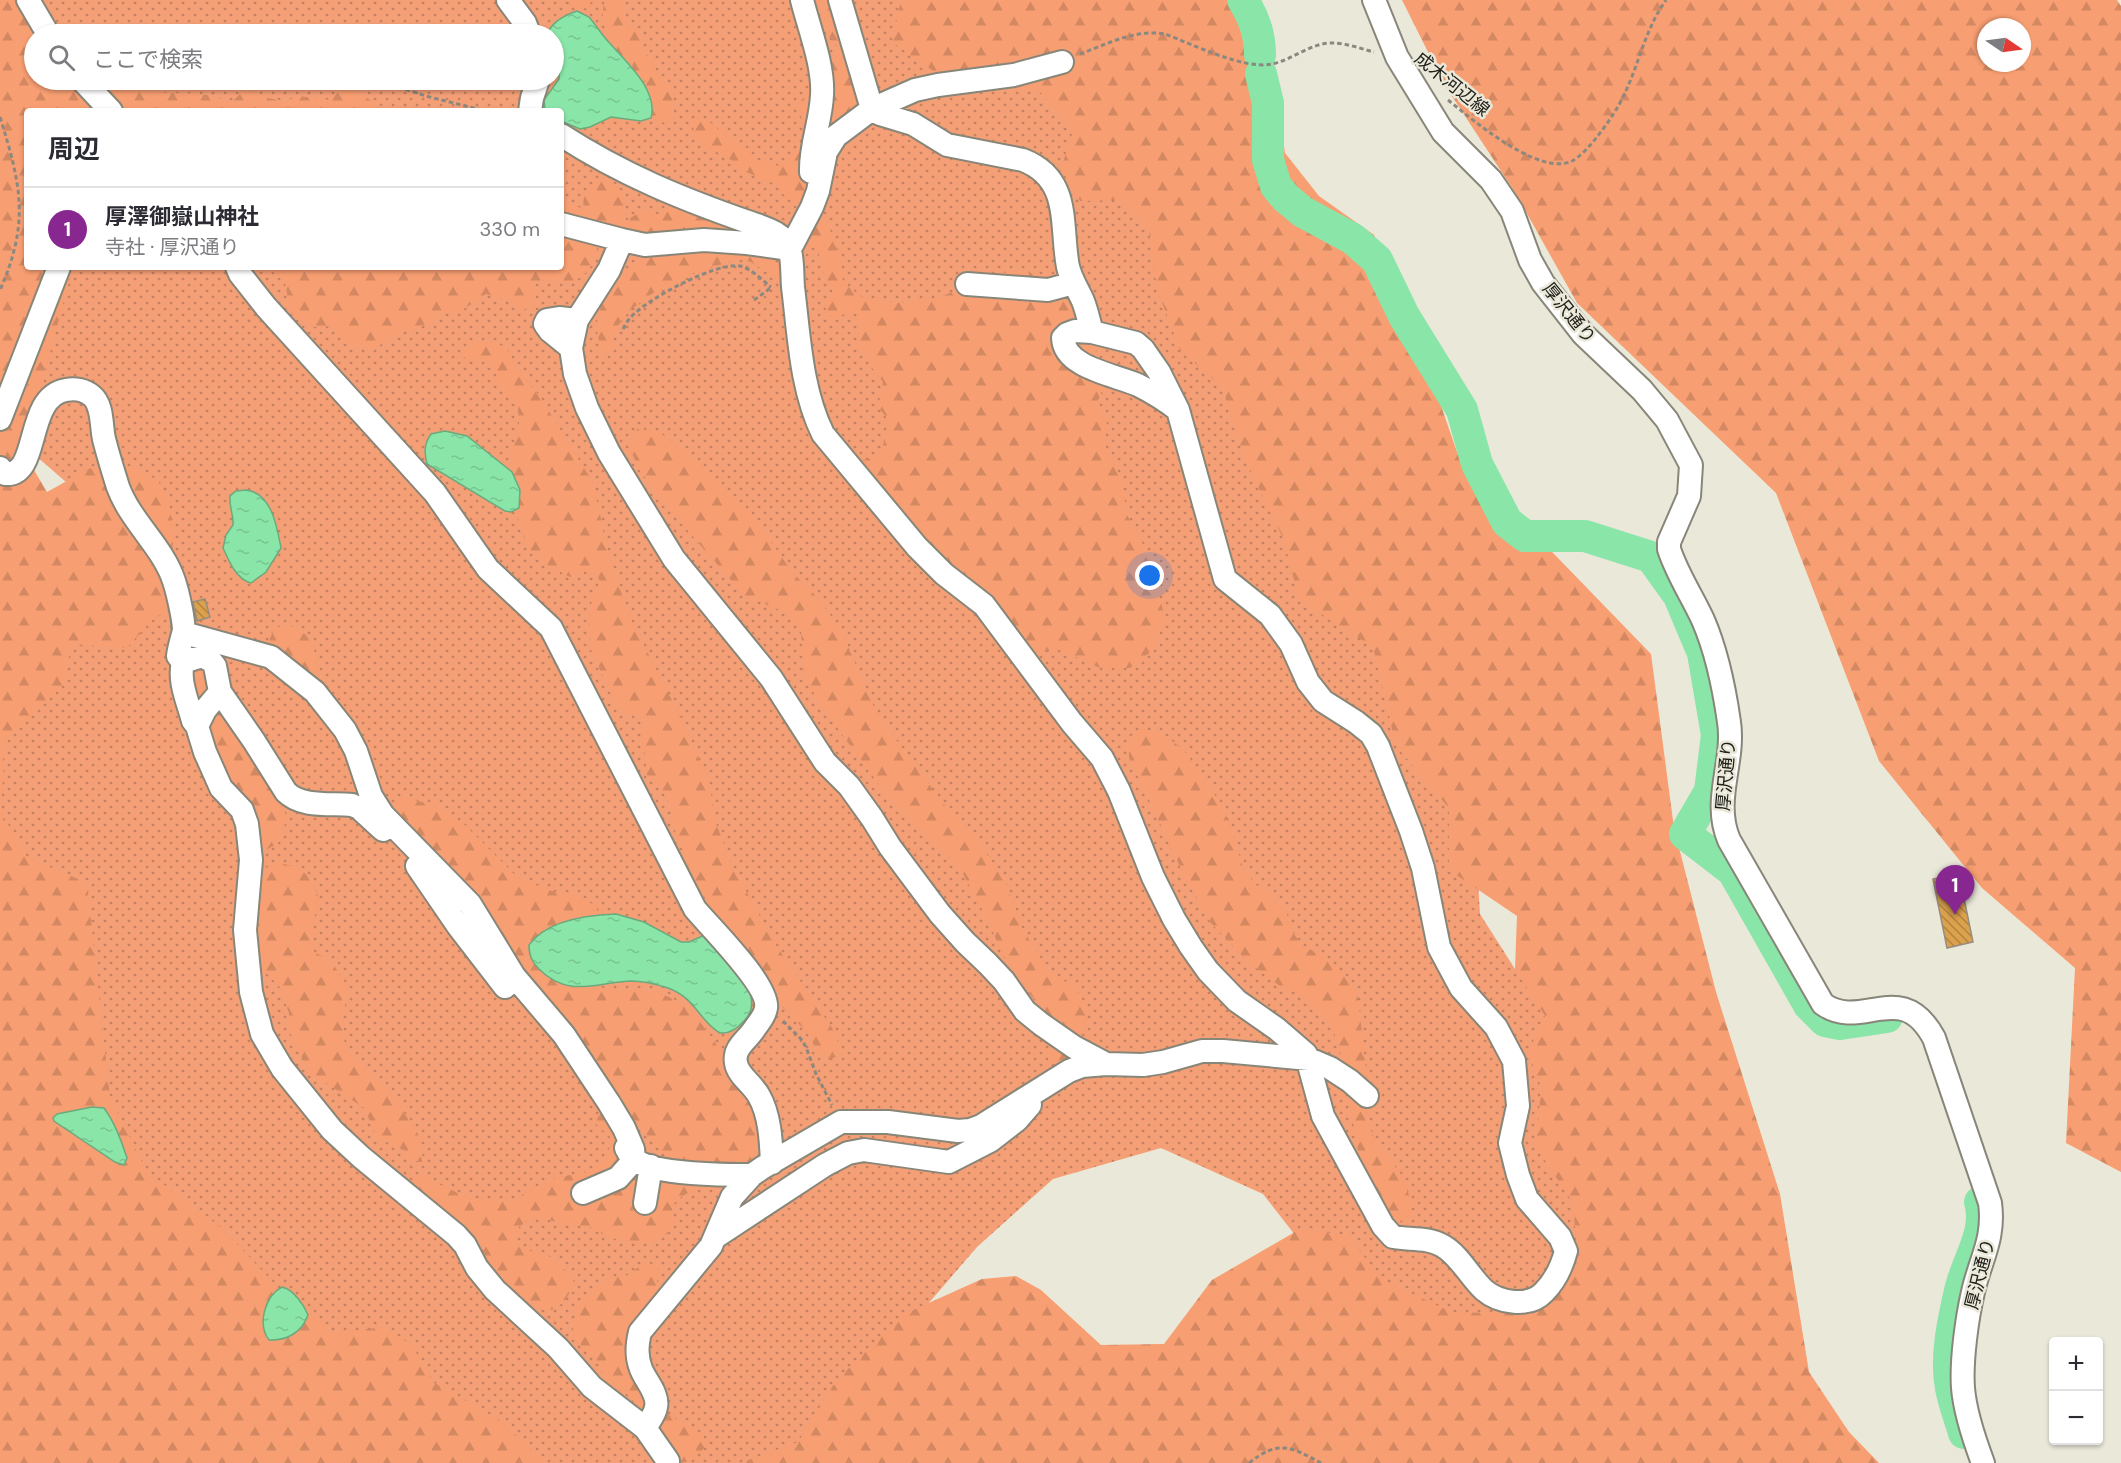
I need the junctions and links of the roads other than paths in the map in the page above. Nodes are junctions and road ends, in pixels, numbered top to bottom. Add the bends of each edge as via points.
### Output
1 (28, 0) edge
2 (508, 0) edge
3 (802, 0) edge
4 (840, 0) edge
5 (1374, 0) edge
6 (42, 24) edge
7 (525, 24) edge
8 (1062, 62) road end
9 (91, 90) edge
10 (535, 90) edge
11 (108, 108) edge
12 (530, 108) edge
13 (872, 109) junction
14 (564, 137) edge
15 (812, 207) junction
16 (564, 225) edge
17 (622, 240) junction
18 (790, 249) junction
19 (58, 270) edge
20 (238, 270) edge
21 (1074, 283) junction
22 (967, 285) dead end
23 (1092, 332) junction
24 (1178, 410) junction
25 (0, 419) edge
26 (0, 468) edge
27 (184, 633) junction
28 (183, 662) junction
29 (220, 692) junction
30 (197, 726) junction
31 (383, 815) junction
32 (402, 848) junction
33 (1309, 1059) junction
34 (1106, 1064) junction
35 (1038, 1088) junction
36 (1367, 1096) dead end
37 (643, 1163) junction
38 (772, 1163) junction
39 (752, 1175) junction
40 (583, 1193) dead end
41 (645, 1203) dead end
42 (717, 1236) junction
43 (645, 1428) junction
44 (668, 1461) dead end
45 (1983, 1463) edge

1 - 6 street
2 - 7 street
3 - 15 street via 822,78 811,165
4 - 13 street
5 - 45 street, 厚沢通り via 1397,57 1443,132 1491,180 1512,211 1543,283 1583,334 1642,390 1667,420 1691,465 1689,496 1669,549 1710,636 1721,676 1730,732 1722,818 1737,854 1823,1004 1837,1012 1906,1009 1928,1026 1934,1038 1992,1216 1988,1245 1973,1290 1963,1368 1966,1407
8 - 13 street via 1014,75 915,90
9 - 11 street
10 - 12 street
13 - 15 street via 836,136 826,152
13 - 21 street via 913,124 946,145 1023,159 1042,170 1062,205
14 - 18 street via 599,160 673,195 778,234
15 - 18 street
16 - 17 street
17 - 18 street via 645,244 704,240
17 - 34 street via 609,270 578,320 571,348 587,408 609,453 674,559 771,678 825,762 849,786 940,914 1004,981 1025,1011 1074,1047
18 - 33 street via 801,350 815,418 823,434 917,547 984,605 1102,758 1174,920 1208,971 1237,1001 1300,1046
19 - 25 street
20 - 38 street via 266,308 435,493 488,569 551,628 695,909 730,947 766,1000 753,1033 735,1057 740,1074 760,1096 766,1112
21 - 22 street via 1048,290
21 - 23 street
23 - 24 street via 1136,343 1143,349
23 - 24 street via 1067,334 1063,338 1065,350 1075,360 1137,384
24 - 33 street via 1225,579 1270,615 1323,701 1371,734 1420,859 1439,947 1461,988 1496,1028 1514,1062 1518,1106 1510,1143 1518,1175 1527,1198 1560,1237 1566,1251 1561,1269 1544,1293 1526,1301 1506,1301 1485,1291 1442,1245 1424,1239 1393,1237 1375,1212 1323,1116
26 - 27 street via 5,474 20,471 48,399 75,388 94,397 119,490 173,578
27 - 28 street via 178,656
27 - 31 street via 271,657 315,692 345,730 371,796
28 - 29 street via 202,656 212,661
28 - 30 street via 181,676
29 - 30 street
29 - 32 street via 292,799 359,808
30 - 43 street via 221,788 242,810 247,824 251,860 245,930 251,992 262,1034 282,1068 332,1130 456,1235 500,1294 542,1332 592,1387
31 - 32 street
31 - 37 street via 473,909 514,976 564,1035
32 - 37 street via 511,994 556,1037 620,1131 627,1150
33 - 34 street via 1202,1051 1143,1065
33 - 36 street via 1330,1068
34 - 35 street via 1082,1066
35 - 38 street via 970,1130 841,1122
35 - 42 street via 1037,1096 1017,1120 990,1142 955,1160 943,1163 857,1150 825,1166
37 - 39 street via 706,1174
37 - 40 street
37 - 41 street
38 - 39 street
39 - 42 street via 732,1197
42 - 43 street via 640,1332 637,1344 641,1371 657,1401
43 - 44 street

